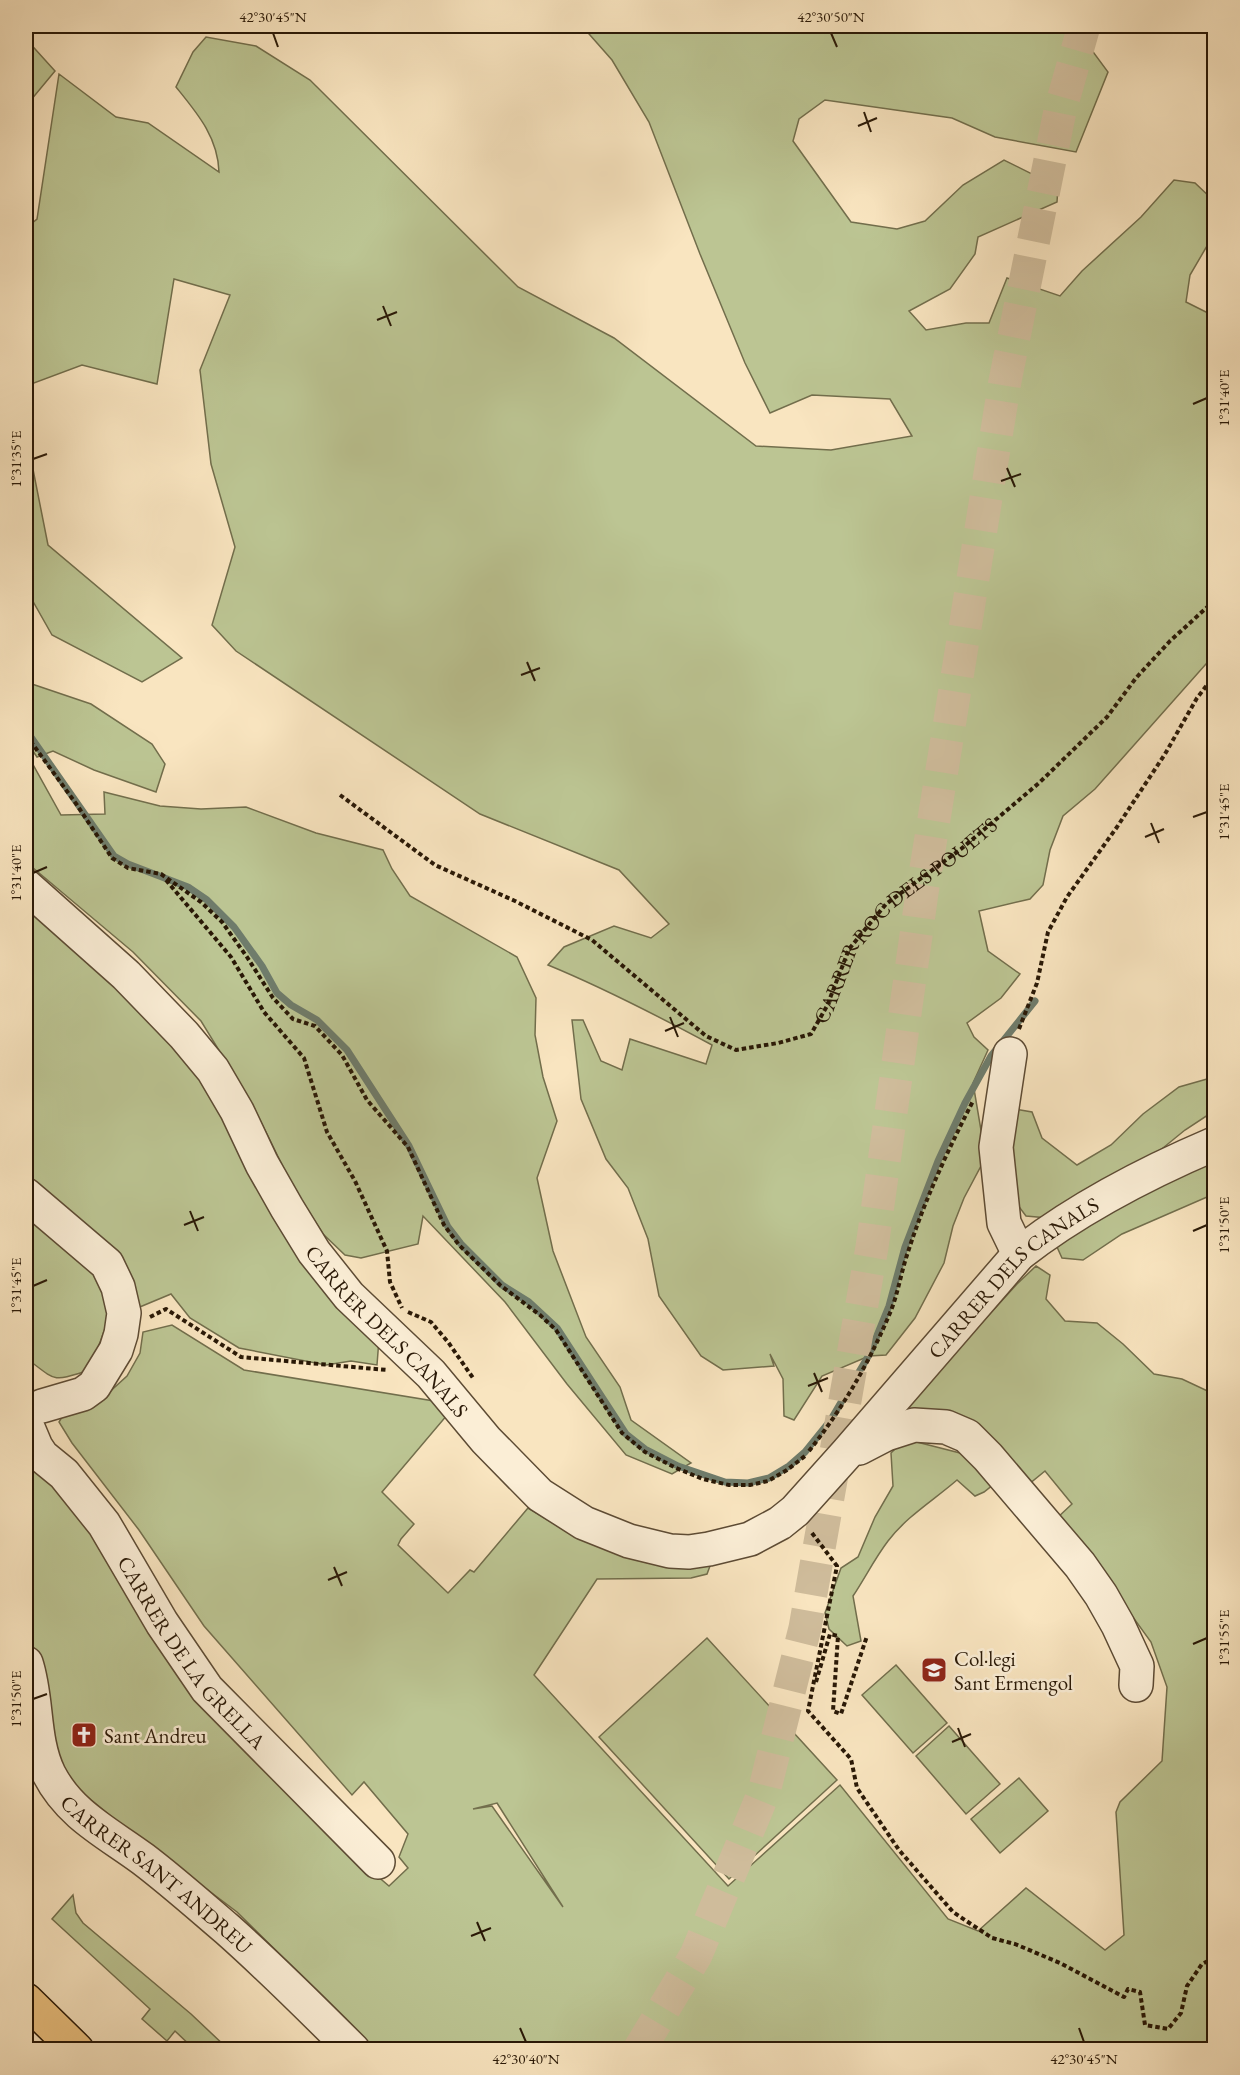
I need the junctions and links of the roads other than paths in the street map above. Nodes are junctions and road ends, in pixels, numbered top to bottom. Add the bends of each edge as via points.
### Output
1 (26, 886) edge
2 (1010, 1054) road end
3 (1215, 1144) edge
4 (26, 1195) edge
5 (1019, 1254) junction
6 (30, 1415) edge
7 (848, 1454) junction
8 (26, 1663) edge
9 (1136, 1685) dead end
10 (378, 1862) dead end
11 (26, 2000) edge
12 (77, 2049) edge
13 (352, 2049) edge

1 - 7 street, CARRER DELS CANALS via 126,975 184,1035 213,1070 314,1252 349,1296 431,1374 486,1440 540,1495 585,1523 629,1541 689,1552 750,1539 780,1523
2 - 5 street via 996,1147 1004,1222
3 - 5 street, CARRER DELS CANALS via 1114,1193 1049,1230
4 - 6 street via 107,1264 118,1287 124,1314 116,1350 94,1386
5 - 7 street, CARRER DELS CANALS
6 - 10 street, CARRER DE LA GRELLA via 36,1447 64,1474 104,1524 162,1623 207,1689
7 - 9 street, CARRER DELS CANALS via 886,1434 914,1425 946,1427 967,1436 1080,1565 1101,1595 1137,1666
8 - 13 street, CARRER SANT ANDREU via 32,1681 39,1749 50,1775 73,1808 144,1860 228,1930
11 - 12 main road

